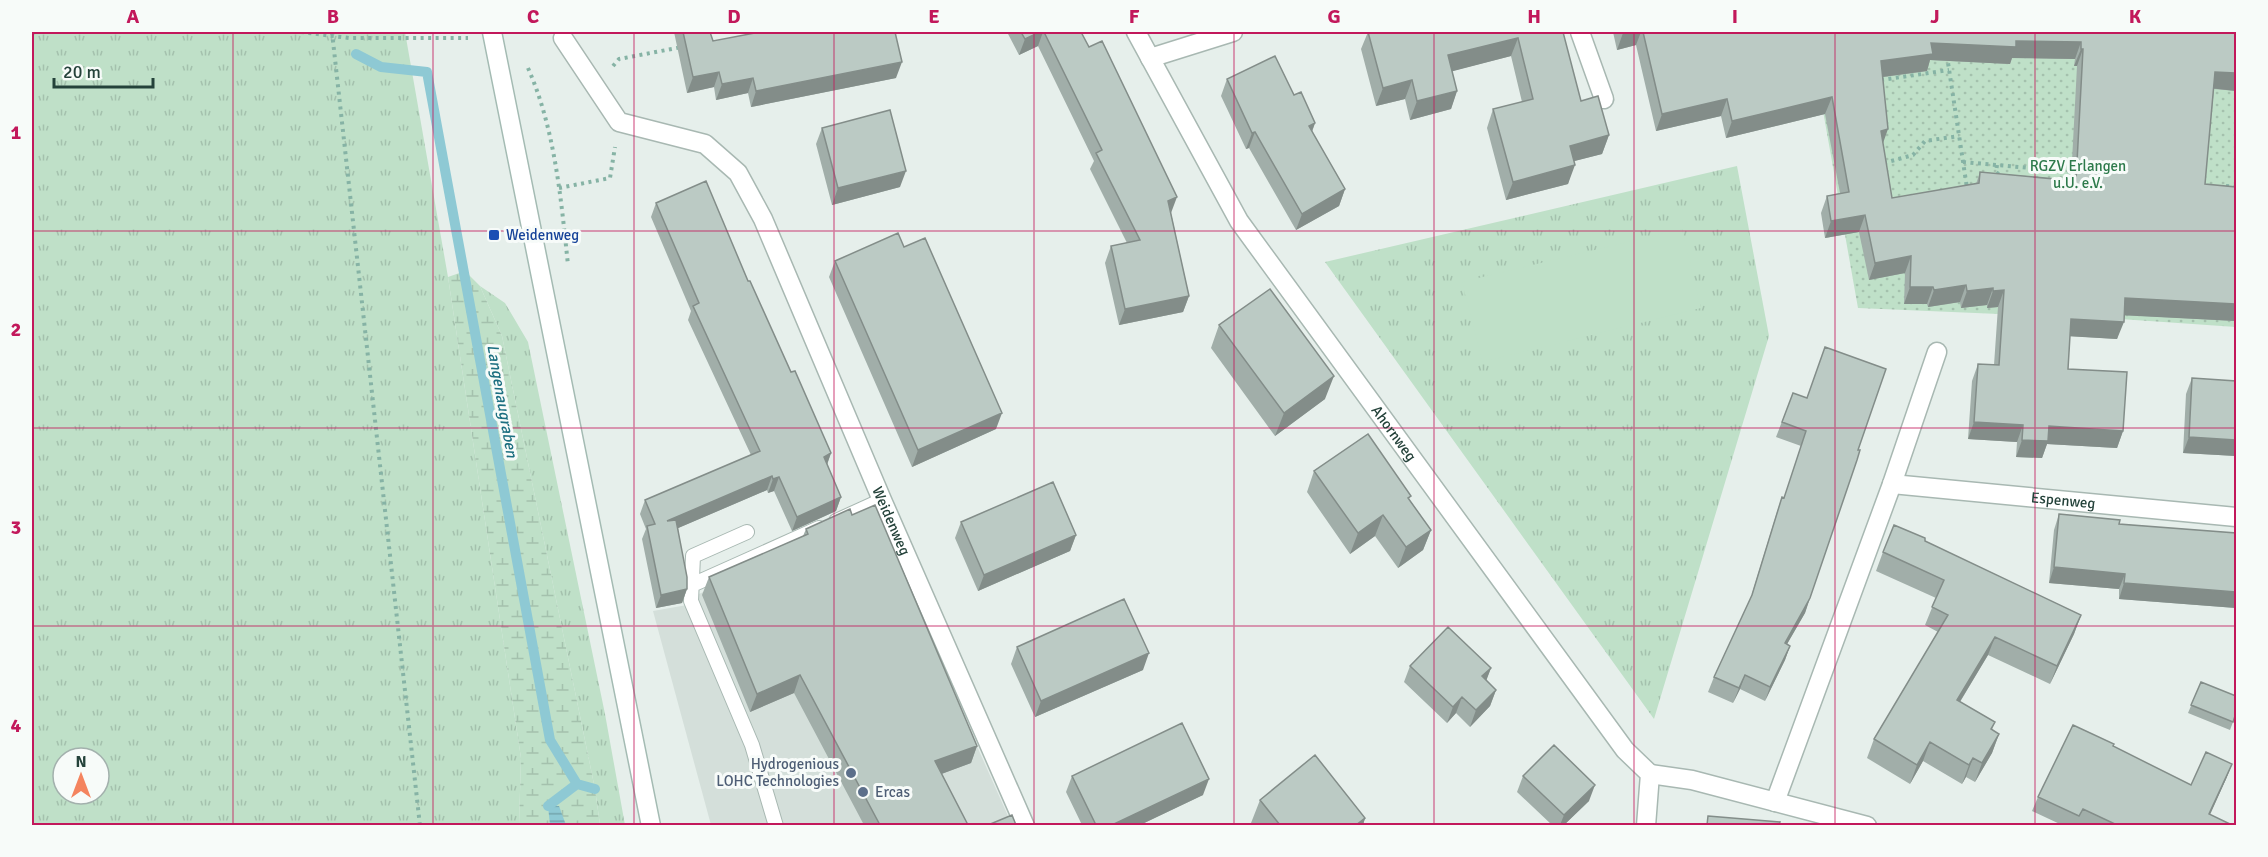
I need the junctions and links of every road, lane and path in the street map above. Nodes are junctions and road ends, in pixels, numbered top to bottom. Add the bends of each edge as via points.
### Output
1 (301, 32) edge
2 (1136, 32) edge
3 (1233, 32) edge
4 (1580, 32) edge
5 (333, 34) edge
6 (493, 34) edge
7 (562, 35) edge
8 (685, 46) edge
9 (1947, 51) edge
10 (1150, 58) junction
11 (1949, 70) junction
12 (1876, 81) edge
13 (594, 86) junction
14 (1604, 99) dead end
15 (619, 122) junction
16 (1959, 136) junction
17 (1963, 162) junction
18 (1997, 165) junction
19 (1879, 168) edge
20 (2056, 171) junction
21 (2077, 172) edge
22 (2003, 179) edge
23 (2056, 179) edge
24 (2225, 186) edge
25 (2236, 187) edge
26 (559, 188) dead end
27 (1968, 195) edge
28 (1937, 352) dead end
29 (1892, 484) junction
30 (882, 500) junction
31 (2236, 517) edge
32 (747, 532) dead end
33 (692, 585) junction
34 (1650, 774) junction
35 (1775, 802) junction
36 (420, 825) edge
37 (651, 825) edge
38 (776, 825) edge
39 (1025, 825) edge
40 (1646, 825) edge
41 (1868, 825) edge

1 - 5 path
2 - 10 street, Ahornweg
3 - 10 street
4 - 14 street
5 - 6 path
5 - 36 path
6 - 37 street
7 - 13 street
8 - 13 path via 619,59
9 - 11 path
10 - 34 street, Ahornweg via 1239,221 1625,750
11 - 12 path
11 - 16 path
13 - 15 street
15 - 26 path via 610,178
15 - 30 street, Weidenweg via 705,144 738,173 763,219
16 - 17 path
16 - 19 path via 1925,141 1913,155 1886,161
17 - 18 path
17 - 27 path
18 - 20 path
18 - 22 path via 1996,172
20 - 21 path
20 - 23 path
24 - 25 path
28 - 29 street
29 - 31 street, Espenweg
29 - 35 street
30 - 33 lane
30 - 39 street, Weidenweg
32 - 33 lane via 693,556
33 - 38 lane via 691,601 752,745
34 - 35 street via 1692,780
34 - 40 street
35 - 41 street

